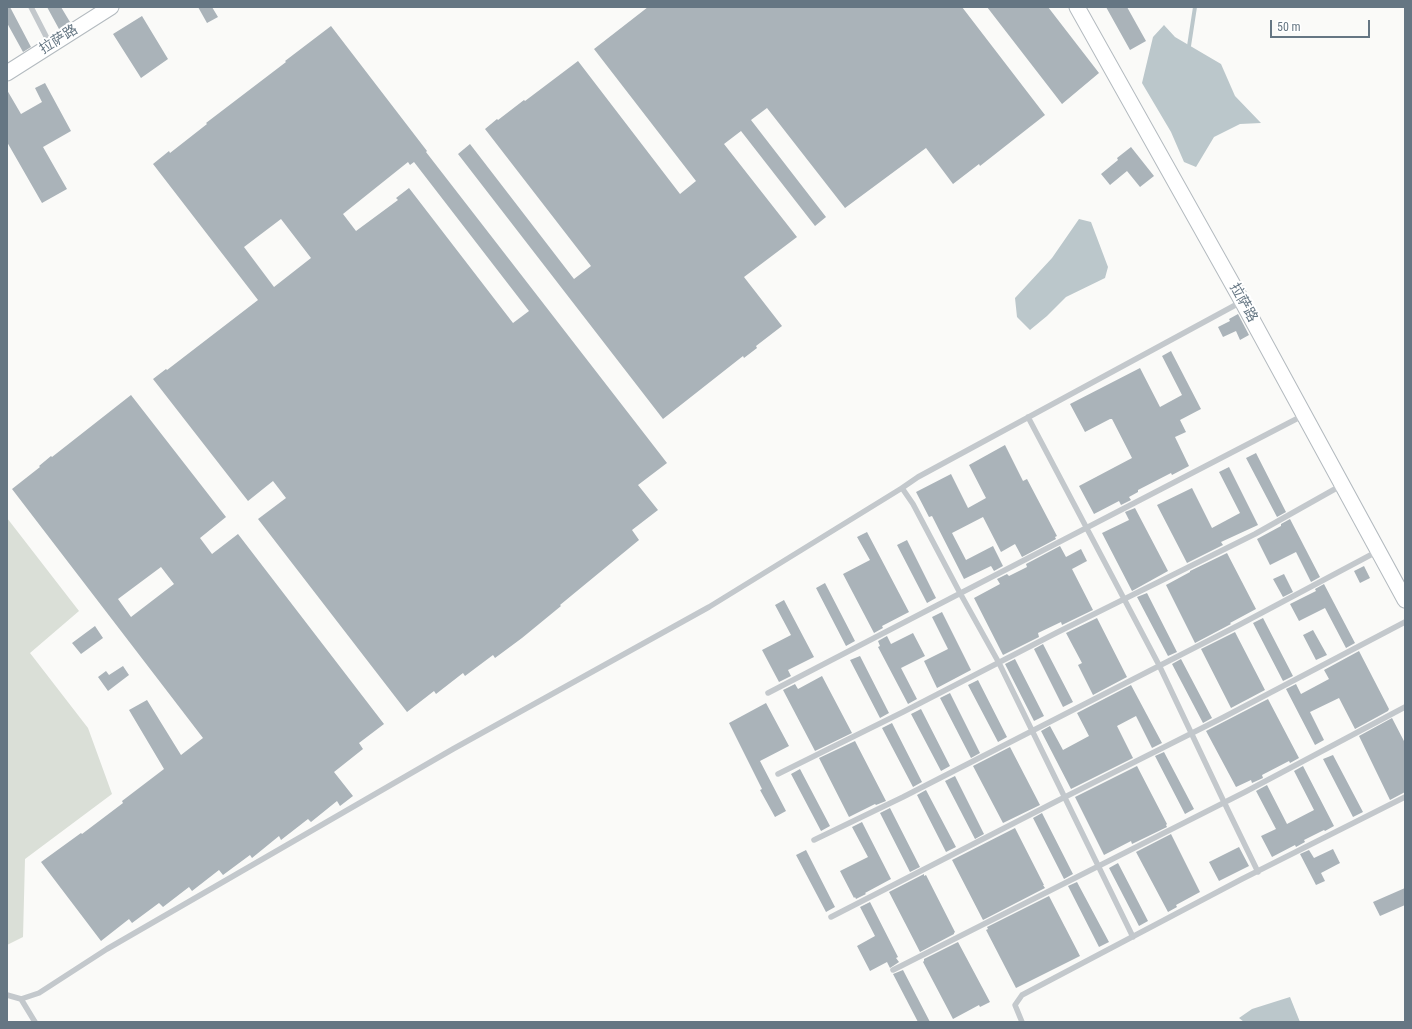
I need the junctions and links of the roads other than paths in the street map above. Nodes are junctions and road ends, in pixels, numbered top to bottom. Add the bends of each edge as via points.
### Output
1 (31, 7) edge
2 (111, 7) edge
3 (1077, 7) edge
4 (51, 45) junction
5 (7, 73) edge
6 (1242, 301) junction
7 (1304, 415) junction
8 (1028, 417) junction
9 (1342, 485) junction
10 (902, 488) junction
11 (1087, 528) junction
12 (1378, 551) junction
13 (960, 593) junction
14 (1124, 599) junction
15 (1405, 600) edge
16 (1405, 622) edge
17 (999, 663) junction
18 (1160, 665) junction
19 (768, 693) dead end
20 (1405, 707) edge
21 (1032, 731) junction
22 (1192, 733) junction
23 (778, 774) dead end
24 (1066, 796) junction
25 (1405, 797) edge
26 (1224, 802) junction
27 (814, 840) dead end
28 (1098, 866) junction
29 (1258, 872) junction
30 (831, 916) dead end
31 (1133, 937) junction
32 (893, 970) dead end
33 (7, 995) edge
34 (21, 999) junction
35 (35, 1022) edge
36 (1022, 1022) edge

1 - 4 lane
2 - 4 street, 拉萨路
3 - 6 street, 拉萨路
4 - 5 street, 拉萨路
6 - 7 street, 拉萨路
6 - 8 lane
7 - 9 street, 拉萨路
7 - 11 lane
8 - 10 lane
8 - 11 lane
9 - 12 street, 拉萨路
9 - 14 lane via 1255,534
10 - 13 lane via 914,504
10 - 34 lane via 709,607 453,749 107,949 39,993
11 - 13 lane
11 - 14 lane
12 - 15 street, 拉萨路
12 - 18 lane
13 - 17 lane
13 - 19 lane
14 - 17 lane
14 - 18 lane
16 - 22 lane
17 - 21 lane
17 - 23 lane
18 - 21 lane
18 - 22 lane
20 - 26 lane
21 - 24 lane
21 - 27 lane via 903,798
22 - 24 lane
22 - 26 lane
24 - 28 lane
24 - 30 lane
25 - 29 lane
26 - 28 lane
26 - 29 lane
28 - 31 lane
28 - 32 lane
29 - 31 lane
31 - 36 lane via 1022,995 1015,1005
33 - 34 lane
34 - 35 lane

